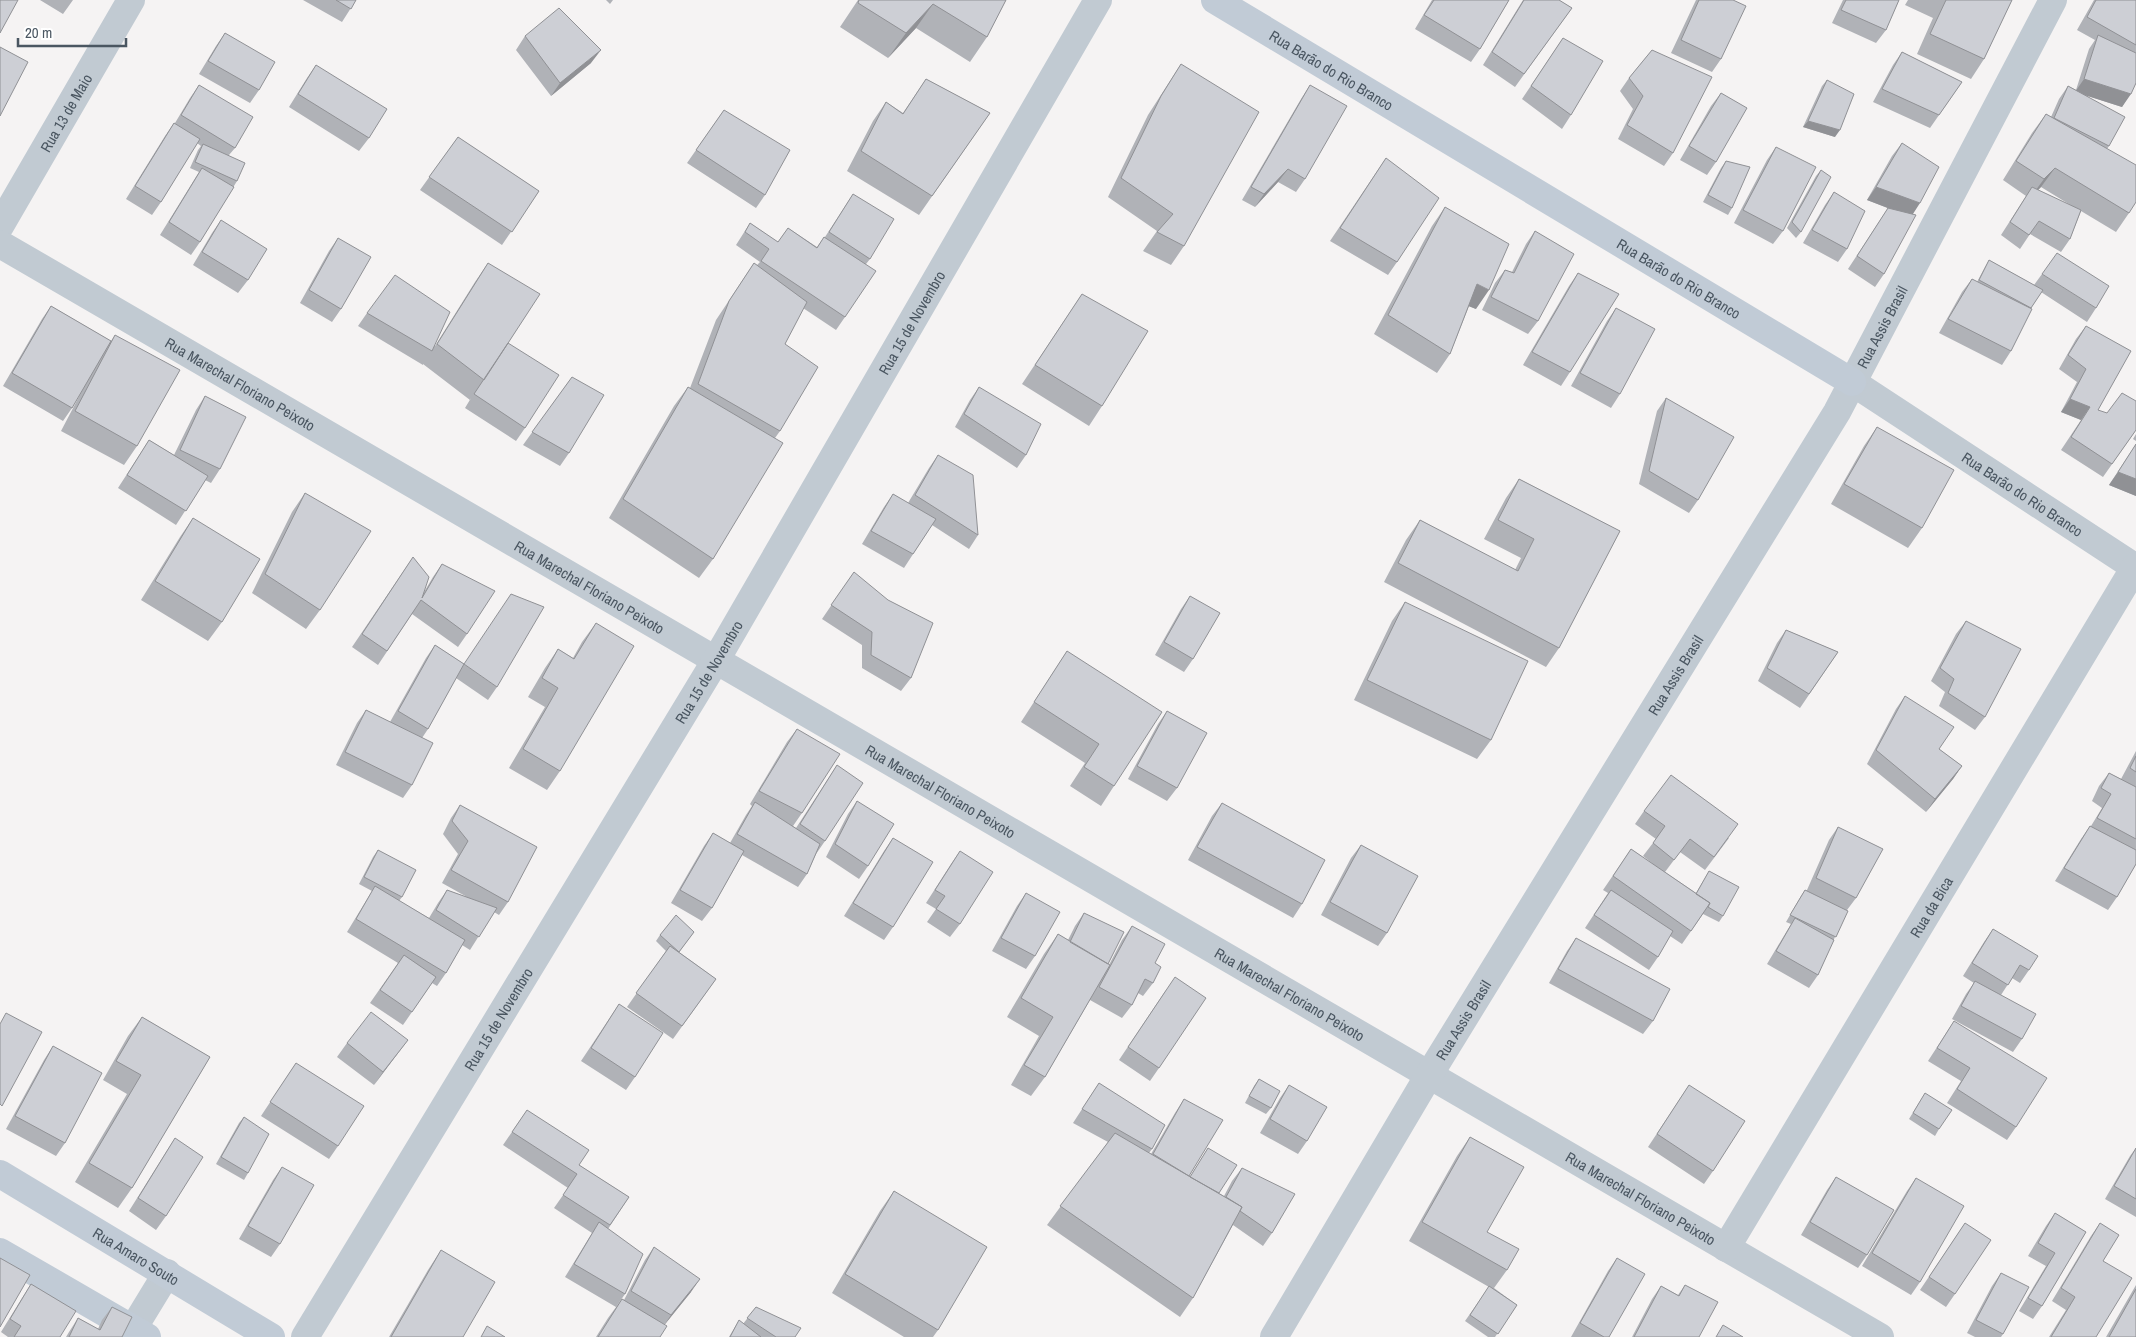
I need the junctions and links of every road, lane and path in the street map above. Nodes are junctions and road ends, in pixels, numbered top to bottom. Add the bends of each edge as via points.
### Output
1 (131, 0) edge
2 (1098, 0) edge
3 (1215, 0) edge
4 (2053, 0) edge
5 (0, 226) edge
6 (0, 244) edge
7 (1852, 382) junction
8 (2135, 567) edge
9 (716, 660) junction
10 (1429, 1076) junction
11 (0, 1174) edge
12 (1726, 1248) junction
13 (0, 1252) edge
14 (167, 1273) junction
15 (136, 1334) edge
16 (271, 1337) edge
17 (305, 1337) edge
18 (1274, 1337) edge
19 (1880, 1337) edge

1 - 5 street, Rua 13 de Maio
2 - 9 street, Rua 15 de Novembro
3 - 7 street, Rua Barão do Rio Branco
4 - 7 street, Rua Assis Brasil
6 - 9 street, Rua Marechal Floriano Peixoto
7 - 8 street, Rua Barão do Rio Branco
7 - 10 street, Rua Assis Brasil via 1837,412
8 - 12 street, Rua da Bica
9 - 10 street, Rua Marechal Floriano Peixoto
9 - 17 street, Rua 15 de Novembro
10 - 12 street, Rua Marechal Floriano Peixoto
10 - 18 street, Rua Assis Brasil
11 - 14 street, Rua Amaro Souto
12 - 19 street, Rua Marechal Floriano Peixoto
13 - 15 street
14 - 15 street
14 - 16 street, Rua Amaro Souto

